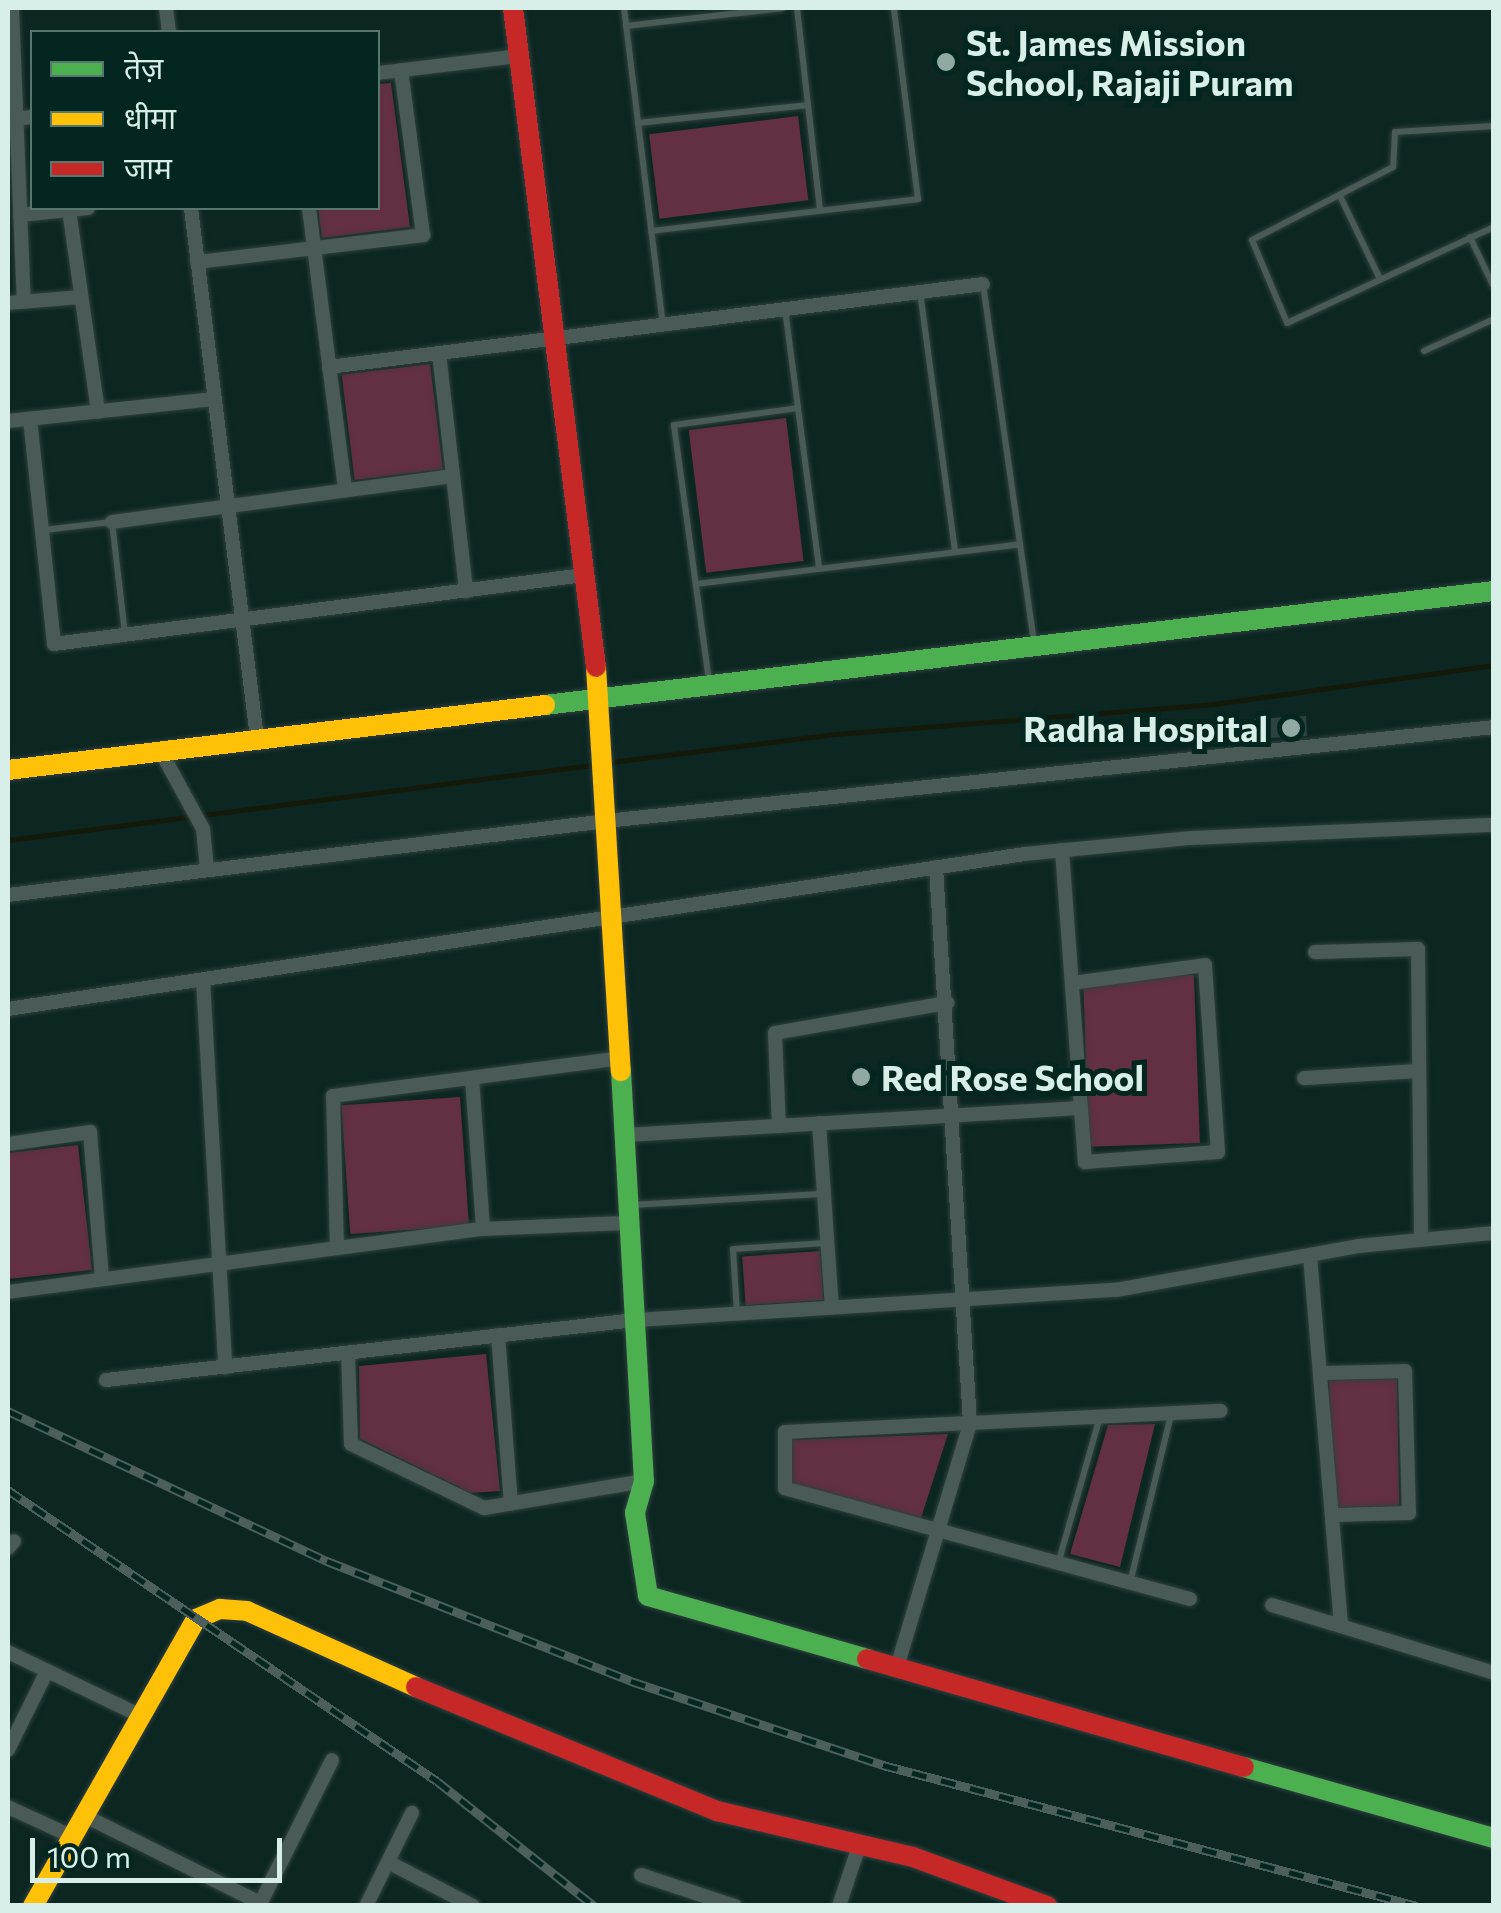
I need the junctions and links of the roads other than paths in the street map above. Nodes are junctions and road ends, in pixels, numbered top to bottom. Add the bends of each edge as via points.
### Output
1 (12, 8) edge
2 (513, 8) edge
3 (624, 8) edge
4 (784, 8) edge
5 (797, 8) edge
6 (894, 8) edge
7 (626, 26) junction
8 (519, 56) junction
9 (401, 70) junction
10 (380, 73) edge
11 (808, 105) junction
12 (24, 118) edge
13 (638, 122) junction
14 (1494, 126) edge
15 (1340, 196) junction
16 (69, 210) joint
17 (190, 210) edge
18 (309, 210) edge
19 (820, 210) junction
20 (20, 215) junction
21 (1494, 226) edge
22 (651, 231) junction
23 (1470, 238) junction
24 (315, 248) junction
25 (197, 262) junction
26 (1380, 280) junction
27 (983, 284) joint
28 (1494, 287) edge
29 (920, 292) junction
30 (82, 297) junction
31 (24, 301) junction
32 (8, 303) edge
33 (784, 309) junction
34 (1494, 319) edge
35 (663, 324) junction
36 (554, 338) junction
37 (1424, 352) dead end
38 (439, 353) junction
39 (330, 367) junction
40 (214, 399) junction
41 (798, 408) junction
42 (98, 412) junction
43 (30, 419) junction
44 (8, 421) edge
45 (453, 476) junction
46 (345, 490) junction
47 (228, 506) junction
48 (112, 522) junction
49 (42, 530) junction
50 (1020, 544) junction
51 (955, 552) junction
52 (819, 569) junction
53 (584, 575) junction
54 (696, 584) junction
55 (466, 591) junction
56 (1494, 591) edge
57 (242, 622) junction
58 (125, 636) junction
59 (1034, 642) junction
60 (709, 681) junction
61 (599, 694) junction
62 (1494, 728) edge
63 (257, 738) junction
64 (160, 750) junction
65 (8, 770) edge
66 (606, 821) junction
67 (1494, 825) edge
68 (1062, 850) junction
69 (936, 868) junction
70 (207, 869) junction
71 (8, 895) edge
72 (612, 918) junction
73 (1316, 952) dead end
74 (203, 980) junction
75 (1072, 983) junction
76 (947, 1003) junction
77 (8, 1009) edge
78 (620, 1058) junction
79 (1419, 1072) junction
80 (472, 1078) junction
81 (1304, 1078) dead end
82 (1081, 1108) junction
83 (954, 1115) junction
84 (818, 1123) junction
85 (779, 1126) junction
86 (624, 1135) junction
87 (8, 1144) edge
88 (824, 1194) junction
89 (629, 1214) junction
90 (483, 1229) junction
91 (1494, 1233) edge
92 (1421, 1237) junction
93 (828, 1243) junction
94 (337, 1248) junction
95 (1310, 1256) junction
96 (219, 1264) junction
97 (102, 1279) junction
98 (8, 1292) edge
99 (966, 1299) junction
100 (832, 1308) junction
101 (737, 1314) junction
102 (635, 1320) junction
103 (498, 1336) junction
104 (348, 1353) junction
105 (225, 1366) junction
106 (1320, 1373) junction
107 (106, 1380) dead end
108 (1220, 1411) dead end
109 (1171, 1414) junction
110 (1100, 1417) junction
111 (970, 1423) junction
112 (644, 1481) junction
113 (512, 1503) junction
114 (1332, 1515) junction
115 (938, 1534) junction
116 (1058, 1565) junction
117 (1130, 1583) junction
118 (1190, 1598) dead end
119 (1272, 1604) dead end
120 (1341, 1626) junction
121 (8, 1652) edge
122 (897, 1667) junction
123 (46, 1671) junction
124 (1494, 1673) edge
125 (140, 1715) junction
126 (8, 1750) edge
127 (332, 1760) dead end
128 (8, 1807) edge
129 (412, 1812) dead end
130 (83, 1815) junction
131 (72, 1836) junction
132 (1494, 1838) edge
133 (860, 1846) junction
134 (388, 1862) junction
135 (641, 1875) dead end
136 (259, 1904) edge
137 (1046, 1905) edge
138 (33, 1906) edge
139 (366, 1906) edge
140 (474, 1906) edge
141 (735, 1906) edge
142 (840, 1906) edge

1 - 12 street
2 - 8 street
3 - 7 lane
4 - 7 lane
5 - 11 lane
6 - 19 lane via 918,199
7 - 13 lane
8 - 9 street
8 - 36 street
9 - 10 street
9 - 24 street via 423,235
11 - 13 lane
11 - 19 lane
12 - 20 street
13 - 22 lane
14 - 15 lane via 1395,132 1393,168
15 - 26 lane
15 - 26 lane via 1252,240 1287,323
16 - 20 street
16 - 30 street
17 - 25 street
18 - 24 street
19 - 22 lane
20 - 31 street
21 - 23 lane
22 - 35 lane
23 - 26 lane
23 - 28 lane
24 - 25 street
24 - 39 street
25 - 40 street
27 - 29 street
27 - 50 lane
29 - 33 street
29 - 51 lane
30 - 31 street
30 - 42 street
31 - 32 street
33 - 35 street
33 - 41 lane
34 - 37 lane
35 - 36 street
36 - 38 street
36 - 53 street
38 - 39 street
38 - 45 street
39 - 46 street
40 - 42 street
40 - 47 street
41 - 52 lane
41 - 54 lane via 674,425
42 - 43 street
43 - 44 street
43 - 49 street
45 - 46 street
45 - 55 street
46 - 47 street
47 - 48 street
47 - 57 street
48 - 49 lane
48 - 58 lane
49 - 58 street via 54,644
50 - 51 lane
50 - 59 lane
51 - 52 lane
52 - 54 lane
53 - 55 street
53 - 61 street
54 - 60 lane
55 - 57 street
56 - 59 street
57 - 58 street
57 - 63 street
59 - 60 street
60 - 61 street
61 - 63 street
61 - 66 street
62 - 66 street
63 - 64 street
64 - 65 street
64 - 70 street via 203,829
66 - 70 street
66 - 72 street
67 - 68 street
68 - 69 street
68 - 75 street
69 - 72 street
69 - 76 street
70 - 71 street
72 - 74 street
72 - 78 street
73 - 79 street via 1418,949
74 - 77 street
74 - 96 street
75 - 82 street
75 - 82 street via 1205,965 1218,1152 1085,1162
76 - 83 street
76 - 85 street via 775,1033
78 - 80 street
78 - 86 street
79 - 81 street
79 - 92 street
80 - 90 street
80 - 94 street via 333,1096
82 - 83 street
83 - 84 street
83 - 99 street
84 - 85 street
84 - 88 street
85 - 86 street
86 - 89 street
87 - 97 street via 90,1132
88 - 89 lane
88 - 93 street
89 - 90 street
89 - 102 street
90 - 94 street
91 - 92 street
92 - 95 street
93 - 100 street
93 - 101 lane via 733,1248
94 - 96 street
95 - 99 street via 1116,1290
95 - 106 street
96 - 97 street
96 - 105 street
97 - 98 street
99 - 100 street
99 - 111 street
100 - 101 street
101 - 102 street
102 - 103 street
102 - 112 street
103 - 104 street
103 - 113 street
104 - 105 street
104 - 113 street via 350,1444 484,1508
105 - 107 street
106 - 114 street
106 - 114 street via 1405,1371 1409,1513
108 - 109 street
109 - 110 street
109 - 117 lane
110 - 111 street
110 - 116 lane
111 - 115 street
111 - 115 street via 784,1432 785,1488
112 - 113 street
112 - 122 street via 635,1513 643,1584 655,1602
114 - 120 street
115 - 116 street
115 - 122 street
116 - 117 street
117 - 118 street
119 - 120 street
120 - 124 street
121 - 123 street
122 - 132 street
123 - 125 street
123 - 126 street
125 - 130 street
125 - 133 street via 196,1620 208,1610 246,1610 717,1811
127 - 136 street
128 - 131 street
129 - 134 street
130 - 131 street
130 - 136 street
131 - 138 street
133 - 137 street via 913,1856
133 - 142 street
134 - 139 street
134 - 140 street
135 - 141 street

